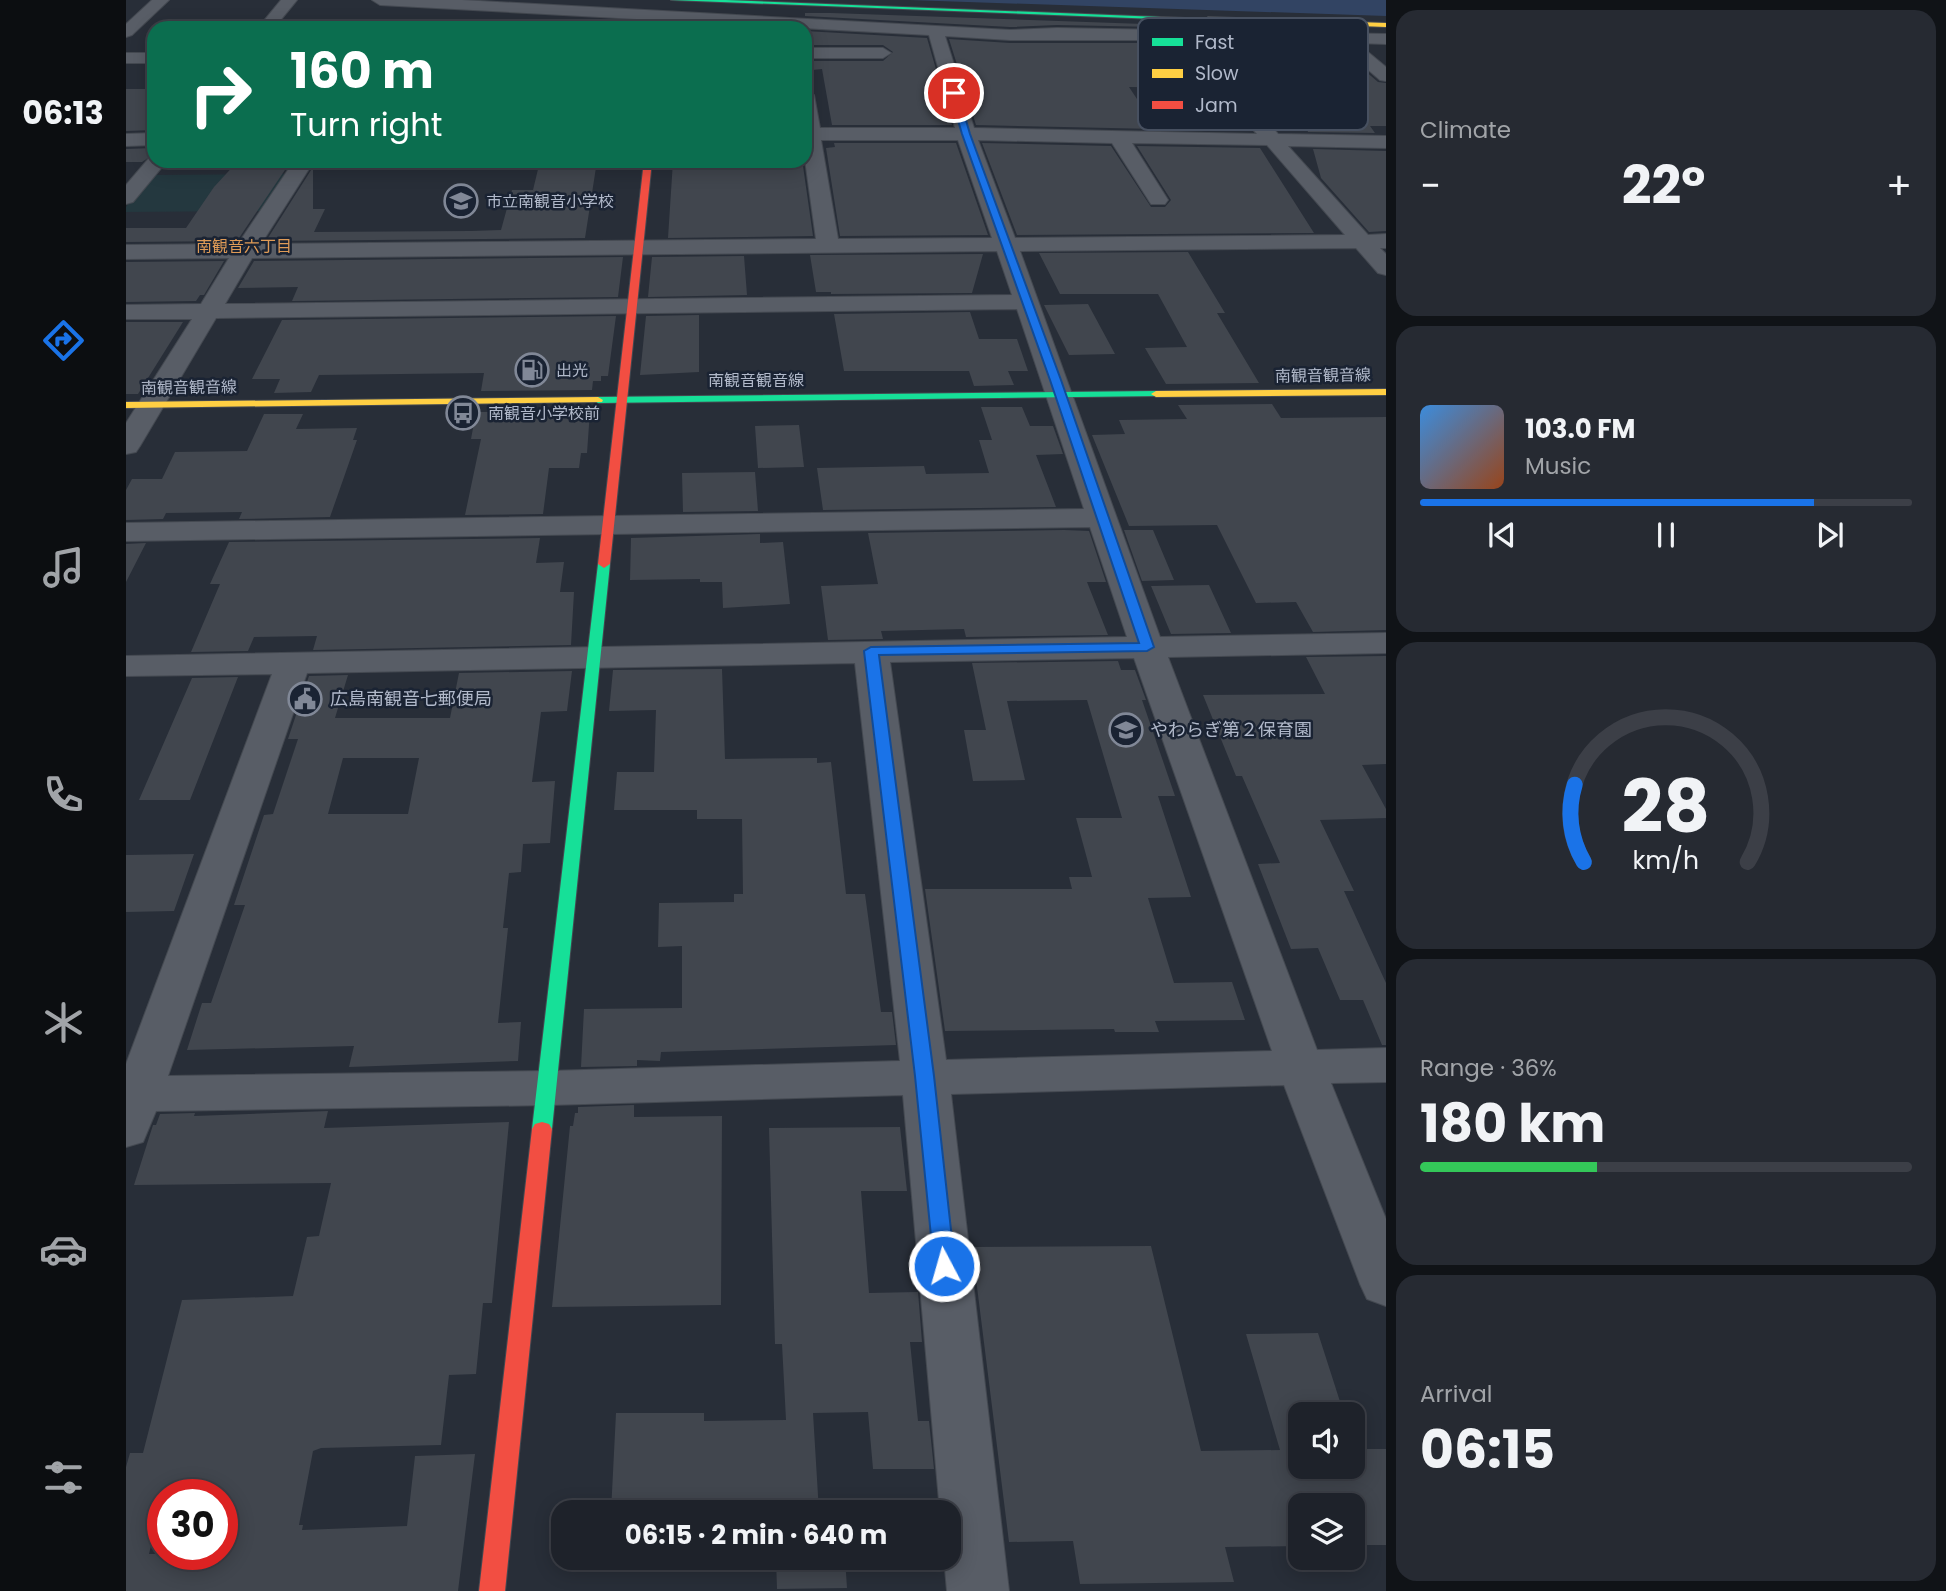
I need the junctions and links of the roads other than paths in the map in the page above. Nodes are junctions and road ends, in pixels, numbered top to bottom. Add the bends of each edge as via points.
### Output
1 (161, 0) edge
2 (289, 0) edge
3 (380, 0) edge
4 (674, 0) edge
5 (414, 2) junction
6 (541, 10) junction
7 (1187, 18) edge
8 (402, 19) dead end
9 (272, 21) edge
10 (537, 21) edge
11 (646, 21) edge
12 (1368, 24) edge
13 (1386, 25) edge
14 (126, 32) edge
15 (812, 36) edge
16 (1138, 39) edge
17 (1368, 40) edge
18 (1386, 40) edge
19 (941, 48) junction
20 (812, 53) edge
21 (901, 53) dead end
22 (126, 58) edge
23 (147, 58) edge
24 (1368, 60) edge
25 (1386, 61) edge
26 (1368, 62) edge
27 (1386, 76) edge
28 (1262, 130) edge
29 (812, 134) edge
30 (966, 134) junction
31 (1119, 138) junction
32 (147, 139) edge
33 (126, 140) edge
34 (1272, 141) junction
35 (1386, 142) edge
36 (812, 161) edge
37 (152, 168) edge
38 (299, 168) edge
39 (647, 168) edge
40 (126, 198) edge
41 (1157, 200) dead end
42 (1363, 241) junction
43 (1386, 241) edge
44 (1005, 244) junction
45 (828, 246) junction
46 (640, 247) junction
47 (245, 251) junction
48 (126, 252) edge
49 (1386, 268) edge
50 (1027, 302) junction
51 (632, 307) junction
52 (209, 311) junction
53 (126, 312) edge
54 (1386, 392) edge
55 (1059, 396) junction
56 (621, 399) junction
57 (139, 405) edge
58 (126, 446) edge
59 (1104, 519) junction
60 (610, 524) junction
61 (126, 532) edge
62 (1386, 643) edge
63 (1147, 647) junction
64 (871, 651) junction
65 (595, 659) junction
66 (293, 664) junction
67 (126, 666) edge
68 (1386, 1065) edge
69 (1301, 1068) junction
70 (925, 1076) junction
71 (549, 1088) junction
72 (130, 1106) edge
73 (1370, 1201) edge
74 (1386, 1284) edge
75 (492, 1591) edge
76 (978, 1591) edge

1 - 14 street
2 - 9 street
3 - 5 street
4 - 7 street
5 - 6 street
5 - 8 street
6 - 10 street
6 - 11 street
12 - 13 street
15 - 19 street
16 - 19 street
17 - 18 street
19 - 30 street
20 - 21 street
22 - 23 street
24 - 25 street
26 - 27 street
28 - 34 street
29 - 30 street
30 - 31 street
30 - 44 street
31 - 34 street
31 - 41 street
32 - 33 street
34 - 35 street
34 - 42 street
36 - 45 street
37 - 40 street
38 - 47 street
39 - 46 street
42 - 43 street
42 - 44 street
42 - 49 street
44 - 45 street
44 - 50 street
45 - 46 street
46 - 47 street
46 - 51 street
47 - 48 street
47 - 52 street
50 - 51 street
50 - 55 street
51 - 52 street
51 - 56 street
52 - 53 street
52 - 57 street
54 - 55 street, 南観音観音線
55 - 56 street, 南観音観音線
55 - 59 street
56 - 57 street, 南観音観音線
56 - 60 street
57 - 58 street
59 - 60 street
59 - 63 street
60 - 61 street
60 - 65 street
62 - 63 street
63 - 64 street
63 - 69 street
64 - 65 street
64 - 70 street
65 - 66 street
65 - 71 street
66 - 67 street
66 - 72 street
68 - 69 street
69 - 70 street
69 - 73 street
70 - 71 street
70 - 76 street
71 - 72 street
71 - 75 street
73 - 74 street

